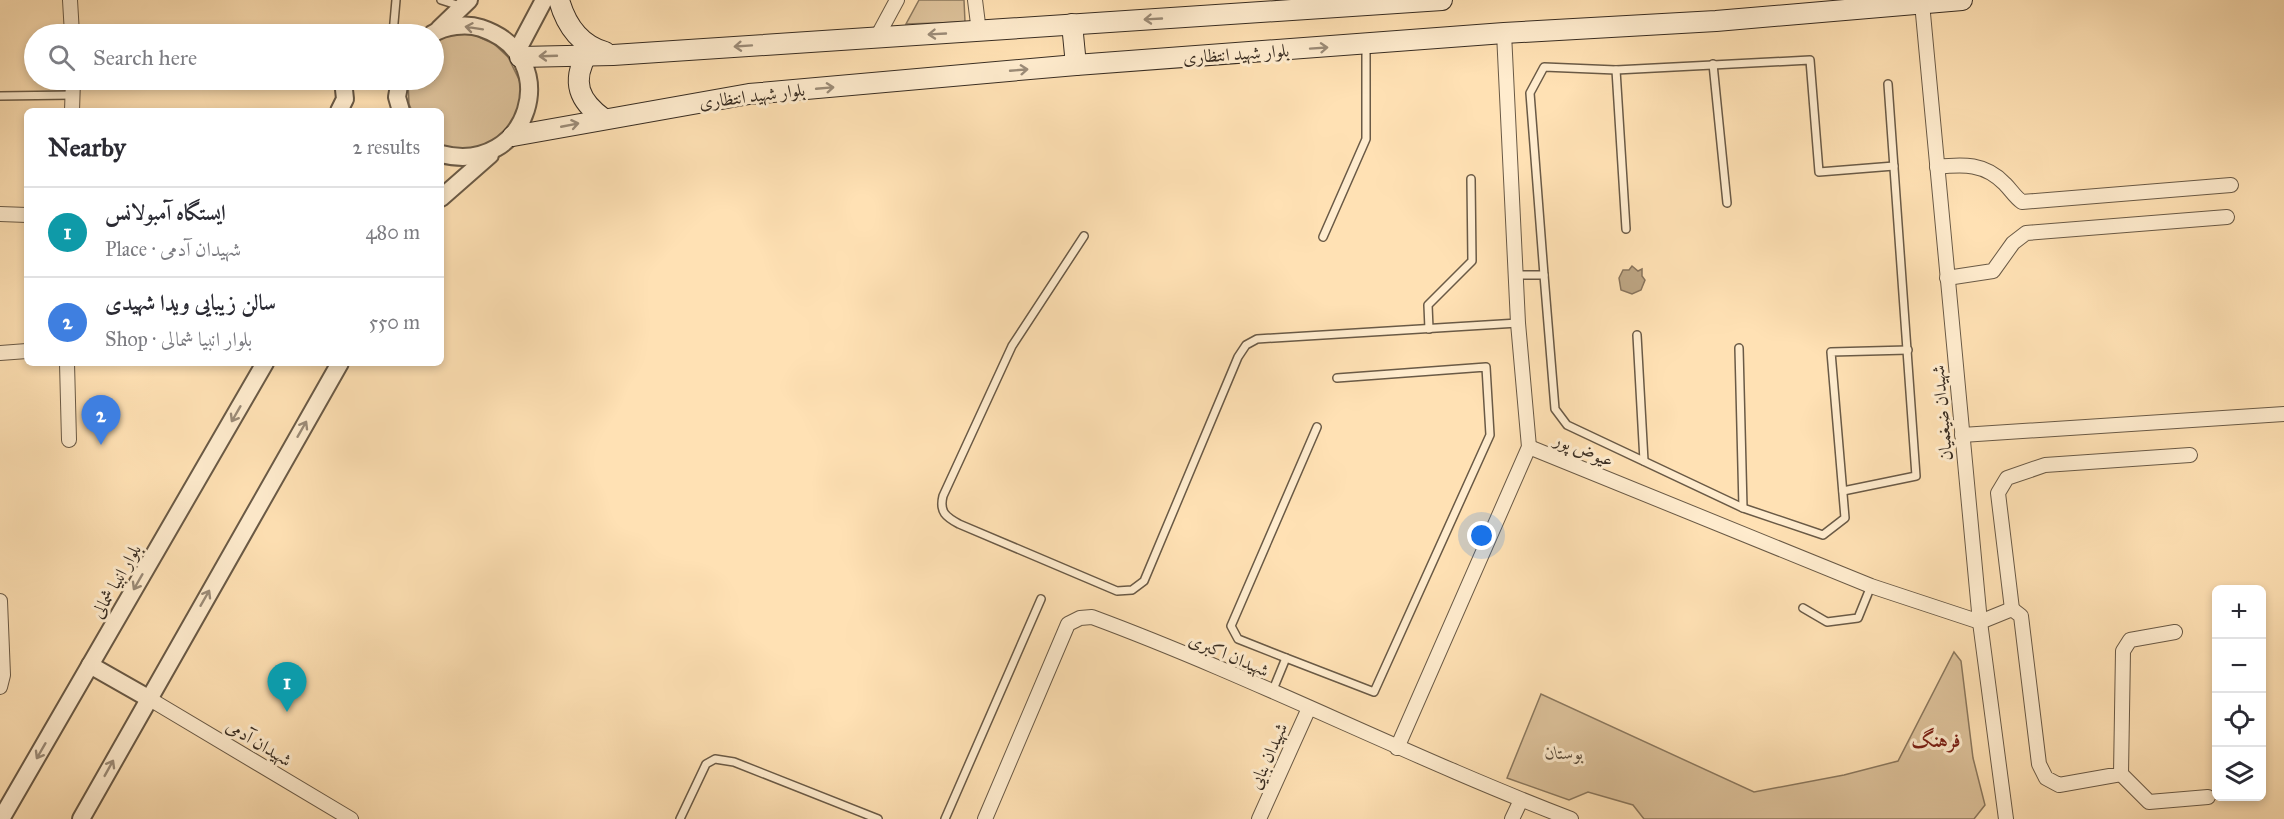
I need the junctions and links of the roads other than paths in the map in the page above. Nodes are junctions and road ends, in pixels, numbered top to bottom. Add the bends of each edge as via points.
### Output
1 (70, 0) edge
2 (396, 0) edge
3 (441, 0) edge
4 (544, 0) edge
5 (559, 0) edge
6 (897, 0) edge
7 (975, 0) edge
8 (1442, 0) edge
9 (1962, 0) edge
10 (466, 3) edge
11 (1922, 3) junction
12 (71, 24) edge
13 (394, 24) edge
14 (444, 24) edge
15 (1072, 24) junction
16 (444, 30) edge
17 (979, 32) junction
18 (1504, 33) junction
19 (877, 37) junction
20 (1366, 44) junction
21 (519, 54) junction
22 (587, 54) junction
23 (613, 55) junction
24 (1713, 64) junction
25 (1076, 65) junction
26 (1616, 70) junction
27 (1888, 84) dead end
28 (73, 90) edge
29 (344, 90) edge
30 (398, 90) edge
31 (73, 95) junction
32 (0, 96) edge
33 (72, 108) edge
34 (340, 108) edge
35 (400, 108) edge
36 (604, 119) junction
37 (506, 142) junction
38 (444, 155) edge
39 (1894, 166) junction
40 (1937, 167) junction
41 (1472, 178) dead end
42 (2231, 185) dead end
43 (444, 195) edge
44 (1727, 202) dead end
45 (0, 214) edge
46 (24, 215) edge
47 (2227, 218) dead end
48 (1626, 229) dead end
49 (1084, 236) dead end
50 (1323, 237) dead end
51 (1516, 275) junction
52 (1544, 275) junction
53 (1947, 278) junction
54 (1518, 323) junction
55 (1429, 329) junction
56 (1636, 335) dead end
57 (1739, 348) dead end
58 (24, 351) edge
59 (1908, 351) junction
60 (0, 353) edge
61 (67, 366) edge
62 (263, 366) edge
63 (338, 366) edge
64 (1337, 378) dead end
65 (2284, 414) edge
66 (1317, 427) dead end
67 (1962, 435) junction
68 (69, 440) dead end
69 (1528, 447) junction
70 (2190, 455) dead end
71 (1644, 461) junction
72 (1843, 491) junction
73 (1743, 508) junction
74 (1871, 586) junction
75 (1041, 599) dead end
76 (0, 601) edge
77 (1803, 608) dead end
78 (2012, 609) junction
79 (1980, 622) junction
80 (2175, 632) dead end
81 (1286, 658) junction
82 (90, 665) junction
83 (0, 687) edge
84 (1272, 692) junction
85 (148, 698) junction
86 (1309, 708) junction
87 (1397, 748) junction
88 (2121, 774) junction
89 (2208, 797) dead end
90 (1521, 800) junction
91 (1, 819) edge
92 (81, 819) edge
93 (351, 819) edge
94 (680, 819) edge
95 (878, 819) edge
96 (945, 819) edge
97 (985, 819) edge
98 (1259, 819) edge
99 (1512, 819) edge
100 (1571, 819) edge
101 (2006, 819) edge

1 - 12 street
2 - 13 lane
3 - 10 lane
4 - 21 street
5 - 23 main road via 570,26 584,43
6 - 19 street
7 - 17 street
8 -> 15 main road
9 - 11 main road, بلوار شهید انتظاری
10 - 14 street
11 - 18 main road, بلوار شهید انتظاری via 1716,21
11 - 40 street, شهیدان ضیغمیان
15 - 17 main road
15 - 25 main road
21 -> 16 street via 494,33 475,26
17 -> 19 main road
18 - 20 main road, بلوار شهید انتظاری
18 - 51 street, عیوض پور
19 -> 23 main road
25 -> 20 main road, بلوار شهید انتظاری
20 - 50 lane via 1366,139
22 -> 21 main road
21 - 37 street via 529,80 529,100 524,120
22 - 23 main road
22 - 36 main road via 579,68 579,86 586,103
24 - 26 lane
24 - 39 lane via 1810,60 1819,172
24 - 44 lane
36 -> 25 main road, بلوار شهید انتظاری via 749,94
26 - 48 lane
26 - 52 lane via 1544,67 1530,93
27 - 39 lane
28 - 31 street
29 - 34 street
30 - 35 street
31 - 32 lane
31 - 33 street
37 -> 36 main road, بلوار شهید انتظاری
37 - 38 street via 479,157
37 - 43 street
39 - 59 lane
40 - 42 street via 1968,164 1983,168 2022,202
40 - 53 street, شهیدان ضیغمیان
41 - 55 lane via 1472,261 1428,305
45 - 46 street
47 - 53 street via 2026,233 2013,243 1993,271
49 - 55 lane via 1012,345 943,496 942,510 959,524 1117,591 1132,590 1144,580 1246,345 1257,339
51 - 52 lane
51 - 54 street, عیوض پور
52 - 71 lane via 1555,409 1567,425
53 - 67 street, شهیدان ضیغمیان
54 - 55 lane
54 - 69 street, عیوض پور
56 - 71 lane
57 - 73 lane
58 - 60 street
59 - 72 lane via 1916,476
59 - 72 lane via 1831,352
61 - 68 street
62 -> 82 street, بلوار انبیا شمالی
85 -> 63 street
64 - 81 lane via 1486,367 1490,435 1374,692
65 - 67 street
66 - 81 lane via 1231,626 1238,639
67 - 79 street, شهیدان ضیغمیان
69 - 74 street, عیوض پور
69 - 87 street
70 - 78 street via 2045,465 2007,478 1998,493
71 - 73 lane
72 - 73 lane via 1845,518 1823,535
74 - 77 lane via 1858,618 1827,622
74 - 79 street, عیوض پور
75 - 96 lane
76 - 83 street
78 - 79 street
78 - 88 street via 2021,616 2039,764 2046,778 2059,785
79 - 101 street, شهیدان ضیغمیان
80 - 88 street via 2130,640 2122,651
81 - 84 lane
82 - 85 street
82 -> 91 street, بلوار انبیا شمالی
84 - 86 street, شهیدان اکبری
84 - 97 street, شهیدان اکبری via 1092,617 1080,618 1068,624
92 -> 85 street
85 - 93 street, شهیدان آدمی
86 - 87 street, شهیدان اکبری
86 - 98 street, شهیدان بنایی
87 - 90 street, شهیدان اکبری
88 - 89 street via 2149,802
90 - 99 street
90 - 100 street, شهیدان اکبری
94 - 95 lane via 706,765 715,759 734,762

